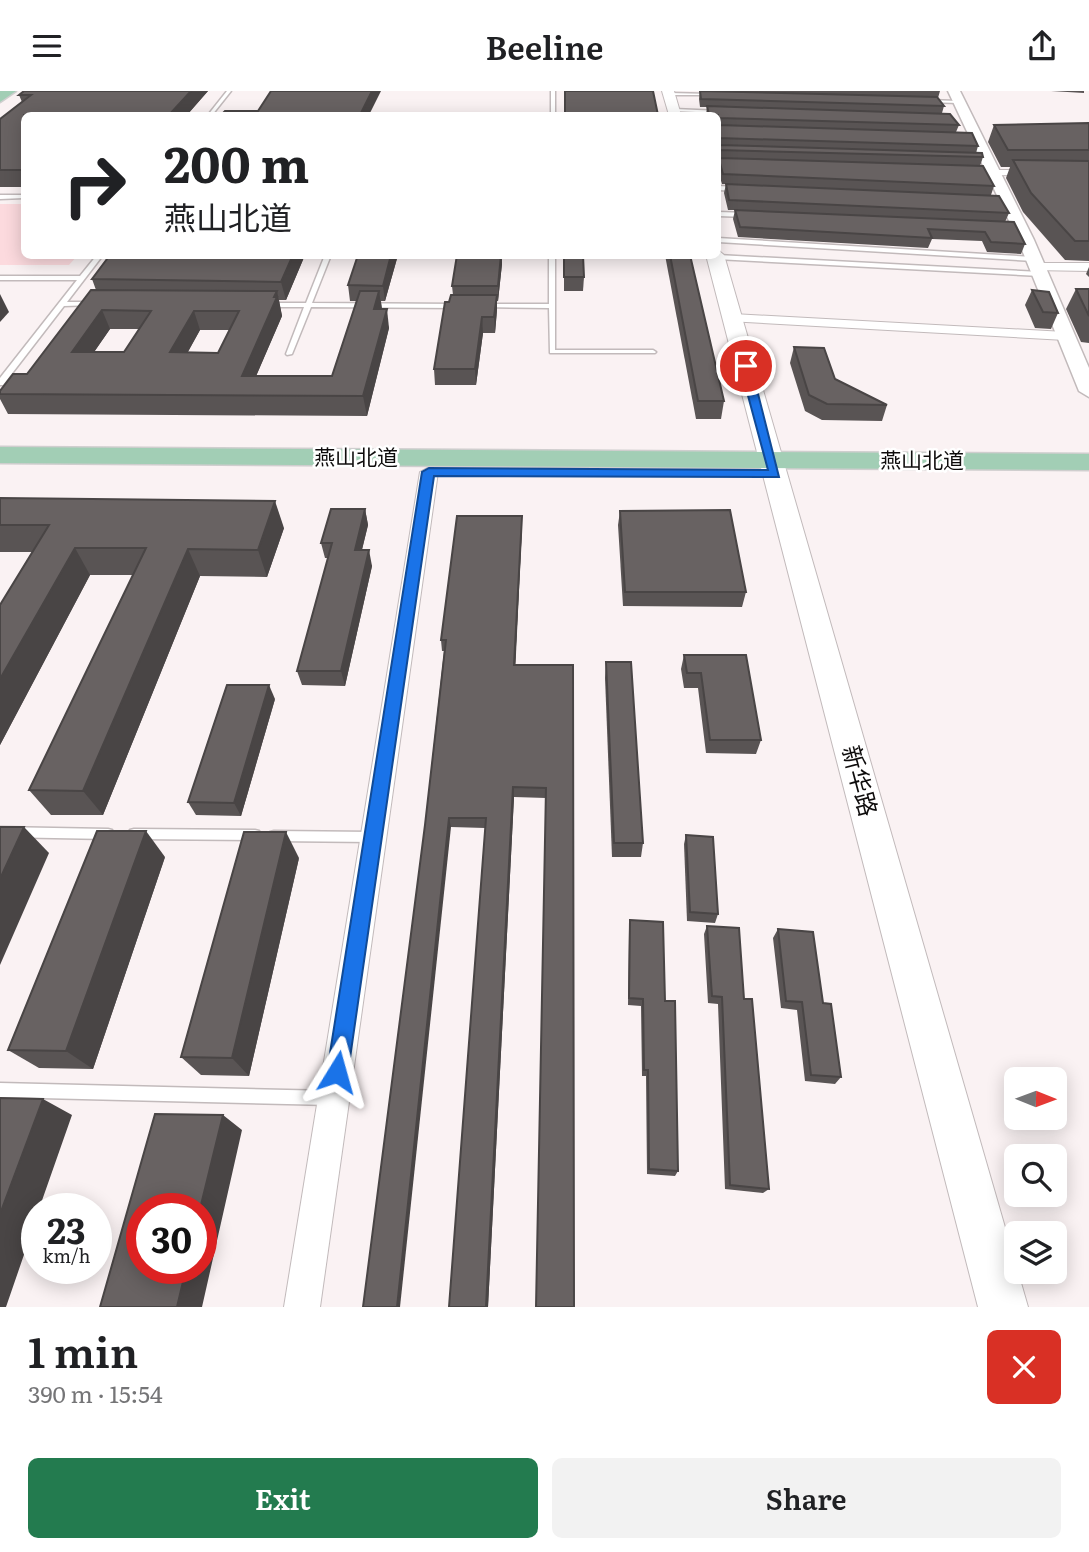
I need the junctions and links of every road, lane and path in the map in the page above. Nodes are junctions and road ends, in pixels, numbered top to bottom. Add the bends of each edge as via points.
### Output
1 (9, 91) edge
2 (229, 91) edge
3 (553, 91) edge
4 (669, 93) edge
5 (725, 95) edge
6 (956, 96) edge
7 (0, 98) edge
8 (918, 101) edge
9 (212, 112) edge
10 (553, 112) edge
11 (675, 112) edge
12 (721, 112) edge
13 (730, 112) edge
14 (985, 166) junction
15 (1089, 173) edge
16 (721, 188) edge
17 (745, 190) edge
18 (0, 197) edge
19 (21, 197) edge
20 (721, 214) edge
21 (755, 215) edge
22 (721, 251) edge
23 (721, 251) edge
24 (97, 259) edge
25 (326, 259) edge
26 (552, 259) edge
27 (718, 259) edge
28 (1037, 267) junction
29 (1089, 267) edge
30 (0, 278) edge
31 (82, 278) junction
32 (62, 304) junction
33 (103, 304) edge
34 (254, 305) edge
35 (309, 305) junction
36 (552, 306) junction
37 (733, 318) junction
38 (1065, 336) junction
39 (653, 352) dead end
40 (289, 354) dead end
41 (0, 383) edge
42 (1089, 391) edge
43 (0, 455) edge
44 (1089, 462) edge
45 (773, 467) junction
46 (0, 470) edge
47 (429, 472) junction
48 (1089, 476) edge
49 (0, 832) edge
50 (373, 837) junction
51 (0, 1090) edge
52 (333, 1099) junction
53 (302, 1307) edge
54 (1003, 1307) edge

1 - 7 main road
2 - 9 lane
3 - 10 lane
4 - 5 lane
4 - 11 main road
6 - 8 lane
6 - 14 street via 960,119 975,136
12 - 13 lane
14 - 15 street
14 - 28 street
16 - 17 lane
18 - 19 lane
20 - 21 lane
22 - 28 lane
23 - 28 lane
24 - 31 lane
25 - 35 lane
26 - 36 lane
27 - 37 main road, 新华路
28 - 29 street
28 - 38 street
30 - 31 lane
31 - 32 lane
32 - 33 lane
32 - 41 lane
34 - 35 lane
35 - 36 lane
35 - 40 lane
36 - 39 lane via 552,352
37 - 38 street
37 - 45 main road, 新华路
38 - 42 street
43 - 45 main road, 燕山北道
44 - 45 main road, 燕山北道
45 - 47 main road, 燕山北道
45 - 48 main road, 燕山北道
45 - 54 main road, 新华路
46 - 47 main road, 燕山北道
47 - 50 street
49 - 50 lane
50 - 52 street
51 - 52 lane
52 - 53 street

